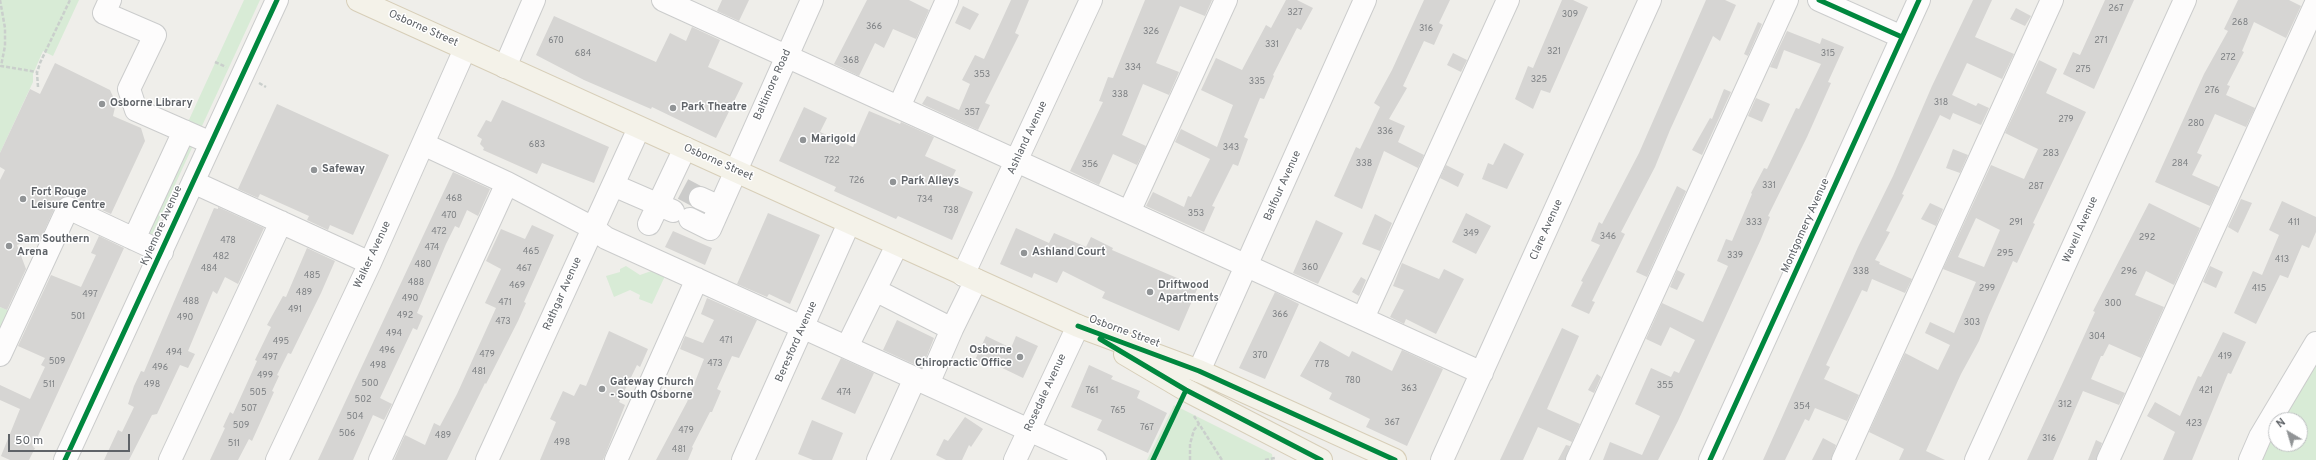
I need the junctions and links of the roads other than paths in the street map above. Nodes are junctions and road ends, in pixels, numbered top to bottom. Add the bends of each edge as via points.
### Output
1 (110, 0) edge
2 (277, 0) edge
3 (358, 0) edge
4 (534, 0) edge
5 (663, 0) edge
6 (812, 0) edge
7 (947, 0) edge
8 (1091, 0) edge
9 (1226, 0) edge
10 (1365, 0) edge
11 (1508, 0) edge
12 (1650, 0) edge
13 (1787, 0) edge
14 (1819, 0) edge
15 (1919, 0) edge
16 (2052, 0) edge
17 (2185, 0) edge
18 (2316, 3) edge
19 (1902, 38) junction
20 (465, 49) junction
21 (786, 56) junction
22 (505, 67) junction
23 (899, 107) junction
24 (639, 128) junction
25 (184, 131) junction
26 (211, 143) junction
27 (423, 144) junction
28 (685, 148) junction
29 (1017, 160) junction
30 (734, 171) junction
31 (193, 182) junction
32 (507, 183) junction
33 (613, 185) junction
34 (684, 190) junction
35 (720, 207) junction
36 (674, 212) junction
37 (1129, 212) junction
38 (281, 222) junction
39 (850, 223) junction
40 (649, 224) dead end
41 (593, 228) junction
42 (134, 239) junction
43 (897, 244) junction
44 (162, 252) junction
45 (370, 263) junction
46 (1247, 266) junction
47 (969, 278) junction
48 (697, 279) junction
49 (875, 290) junction
50 (1363, 318) junction
51 (1078, 326) junction
52 (804, 327) junction
53 (952, 329) junction
54 (2316, 343) edge
55 (847, 347) junction
56 (0, 355) edge
57 (1199, 371) junction
58 (1482, 373) junction
59 (922, 381) junction
60 (1028, 430) junction
61 (1333, 431) junction
62 (1312, 458) edge
63 (65, 460) edge
64 (170, 460) edge
65 (277, 460) edge
66 (380, 460) edge
67 (487, 460) edge
68 (616, 460) edge
69 (743, 460) edge
70 (878, 460) edge
71 (1015, 460) edge
72 (1095, 460) edge
73 (1330, 460) edge
74 (1395, 460) edge
75 (1442, 460) edge
76 (1577, 460) edge
77 (1710, 460) edge
78 (1844, 460) edge
79 (1976, 460) edge
80 (2108, 460) edge
81 (2250, 460) edge

1 - 25 street via 104,13 155,35 129,89 136,110
2 - 26 street, Kylemore Avenue
3 - 20 main road, Osborne Street
4 - 22 street
5 - 21 street
6 - 21 street, Baltimore Road
7 - 23 street
8 - 29 street, Ashland Avenue
9 - 37 street
10 - 46 street, Balfour Avenue
11 - 50 street
12 - 58 street, Clare Avenue
13 - 76 street
14 - 19 street
15 - 19 street, Montgomery Avenue
16 - 78 street
17 - 79 street, Wavell Avenue
18 - 80 street
19 - 77 street, Montgomery Avenue
20 - 22 main road, Osborne Street
20 - 27 street, Walker Avenue
21 - 23 street
21 - 30 street, Baltimore Road
22 - 24 main road, Osborne Street
23 - 29 street
24 - 28 main road, Osborne Street
24 - 33 street, Rathgar Avenue
25 - 26 street
25 - 42 street
26 - 31 street, Kylemore Avenue
27 - 32 street
27 - 45 street, Walker Avenue
28 - 30 main road, Osborne Street
28 - 34 street
29 - 37 street
29 - 47 street, Ashland Avenue
30 - 35 street, Baltimore Road
30 - 39 main road, Osborne Street
31 - 38 street
31 - 44 street, Kylemore Avenue
32 - 41 street
32 - 66 street
33 - 36 street
33 - 41 street, Rathgar Avenue
34 - 35 street
34 - 36 street
35 - 36 street, Baltimore Road via 710,228
36 - 40 street
37 - 46 street
38 - 45 street
38 - 64 street
39 - 43 main road, Osborne Street
39 - 52 street, Beresford Avenue
41 - 48 street via 606,238
41 - 67 street, Rathgar Avenue
42 - 44 street
42 - 56 street via 68,208
43 - 47 main road, Osborne Street
43 - 49 street
44 - 63 street, Kylemore Avenue
45 - 65 street, Walker Avenue
46 - 50 street
46 - 57 street, Balfour Avenue
47 - 51 main road, Osborne Street
47 - 53 street, Ashland Avenue
48 - 52 street
48 - 68 street
49 - 53 street
49 - 55 street
50 - 58 street
51 - 57 main road, Osborne Street
51 - 60 street, Rosedale Avenue
51 - 62 main road, Osborne Street via 1186,390
52 - 55 street
52 - 69 street, Beresford Avenue
53 - 59 street, Ashland Avenue
54 - 81 street via 2260,437
55 - 59 street
57 - 61 main road, Osborne Street
58 - 75 street, Clare Avenue
59 - 60 street
59 - 70 street, Ashland Avenue
60 - 71 street, Rosedale Avenue
60 - 72 street
61 - 62 main road
61 - 73 main road
61 - 74 main road, Osborne Street

